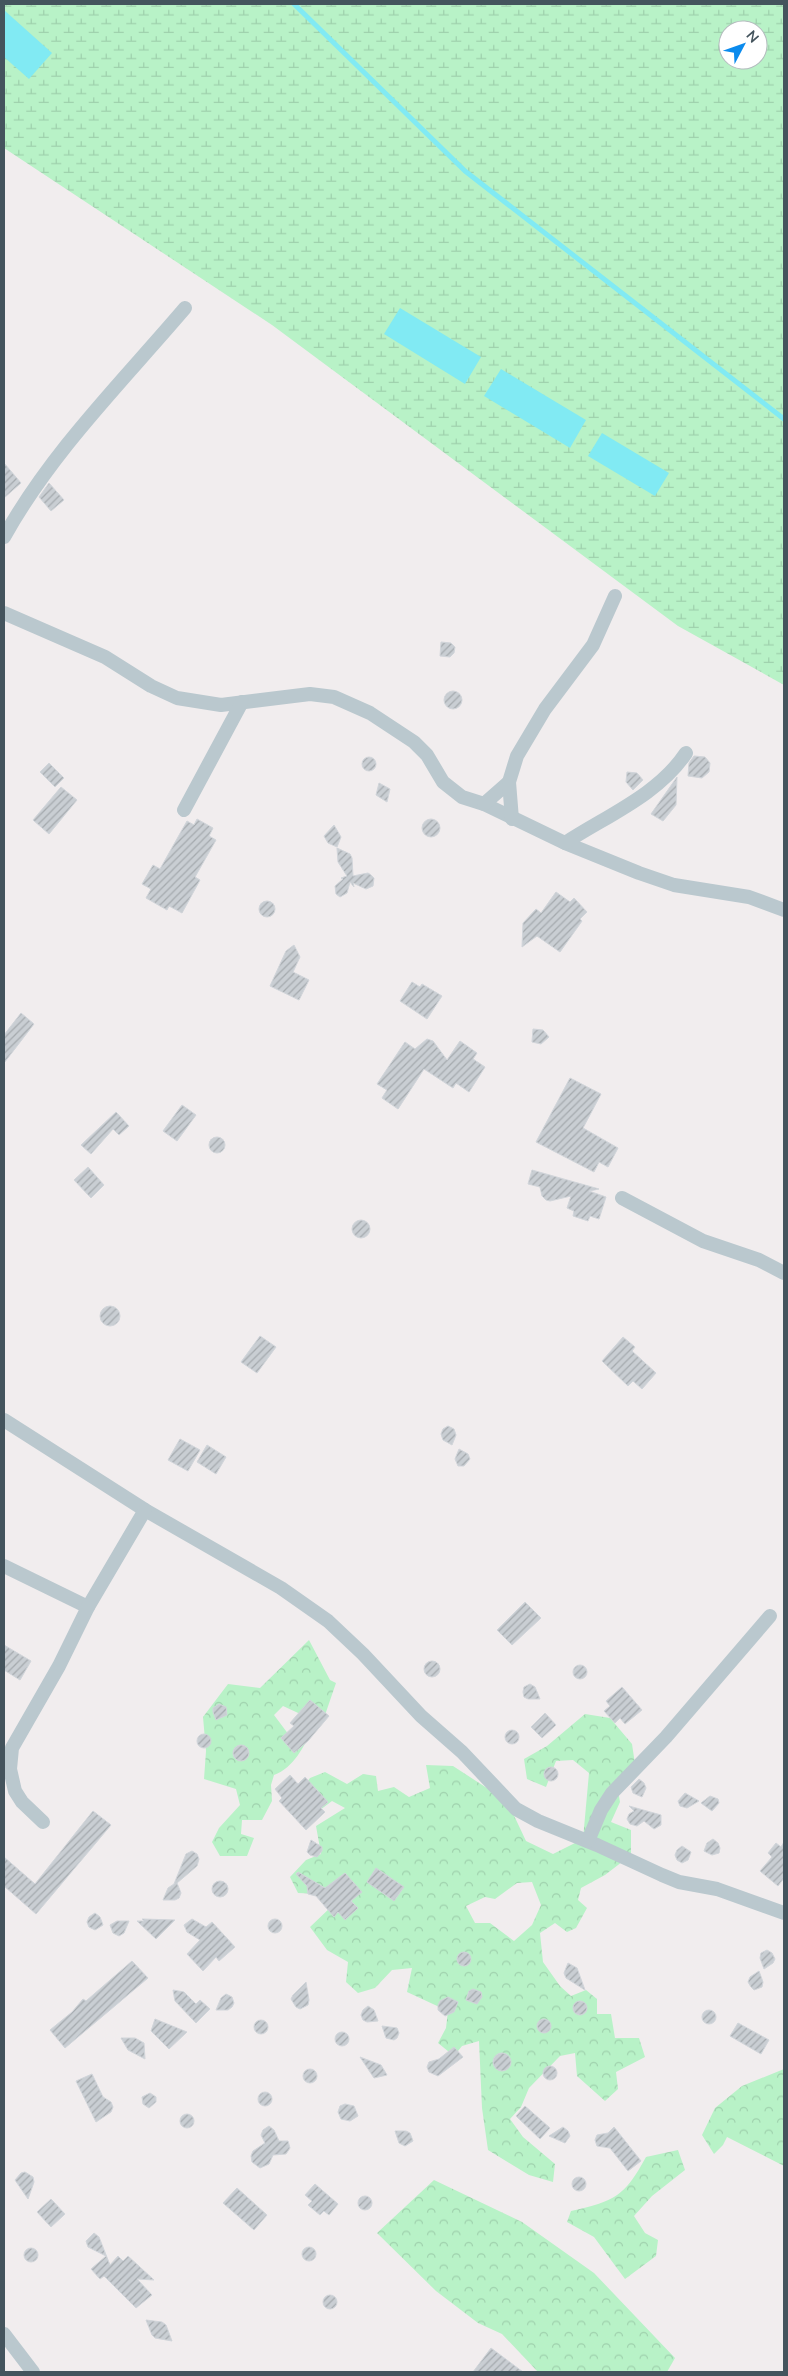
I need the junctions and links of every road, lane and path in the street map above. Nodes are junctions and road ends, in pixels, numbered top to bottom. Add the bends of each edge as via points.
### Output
1 (185, 308) dead end
2 (4, 537) edge
3 (615, 596) dead end
4 (4, 613) edge
5 (242, 702) junction
6 (686, 753) dead end
7 (509, 782) junction
8 (484, 804) junction
9 (184, 810) dead end
10 (512, 820) junction
11 (565, 843) junction
12 (784, 910) edge
13 (622, 1198) dead end
14 (784, 1273) edge
15 (4, 1420) edge
16 (145, 1510) junction
17 (4, 1566) edge
18 (88, 1607) junction
19 (770, 1616) dead end
20 (43, 1822) dead end
21 (588, 1841) junction
22 (784, 1913) edge
23 (4, 2334) edge
24 (33, 2372) edge

1 - 2 street via 106,396 46,472
3 - 7 street via 593,645 562,683 522,746
4 - 5 street via 97,653 177,698 221,705
5 - 8 street via 310,694 334,697 353,705 420,747 449,788 462,797
5 - 9 street
6 - 11 street via 655,787
7 - 8 street
7 - 10 street
8 - 10 street
10 - 11 street
11 - 12 street via 674,885 750,897
13 - 14 street via 702,1241 759,1260
15 - 16 street
16 - 18 street
16 - 21 street via 300,1600 328,1620 516,1809
17 - 18 street
18 - 20 street via 12,1748 10,1769 15,1791
19 - 21 street via 666,1737 612,1793
21 - 22 street via 679,1882 717,1889
23 - 24 street

